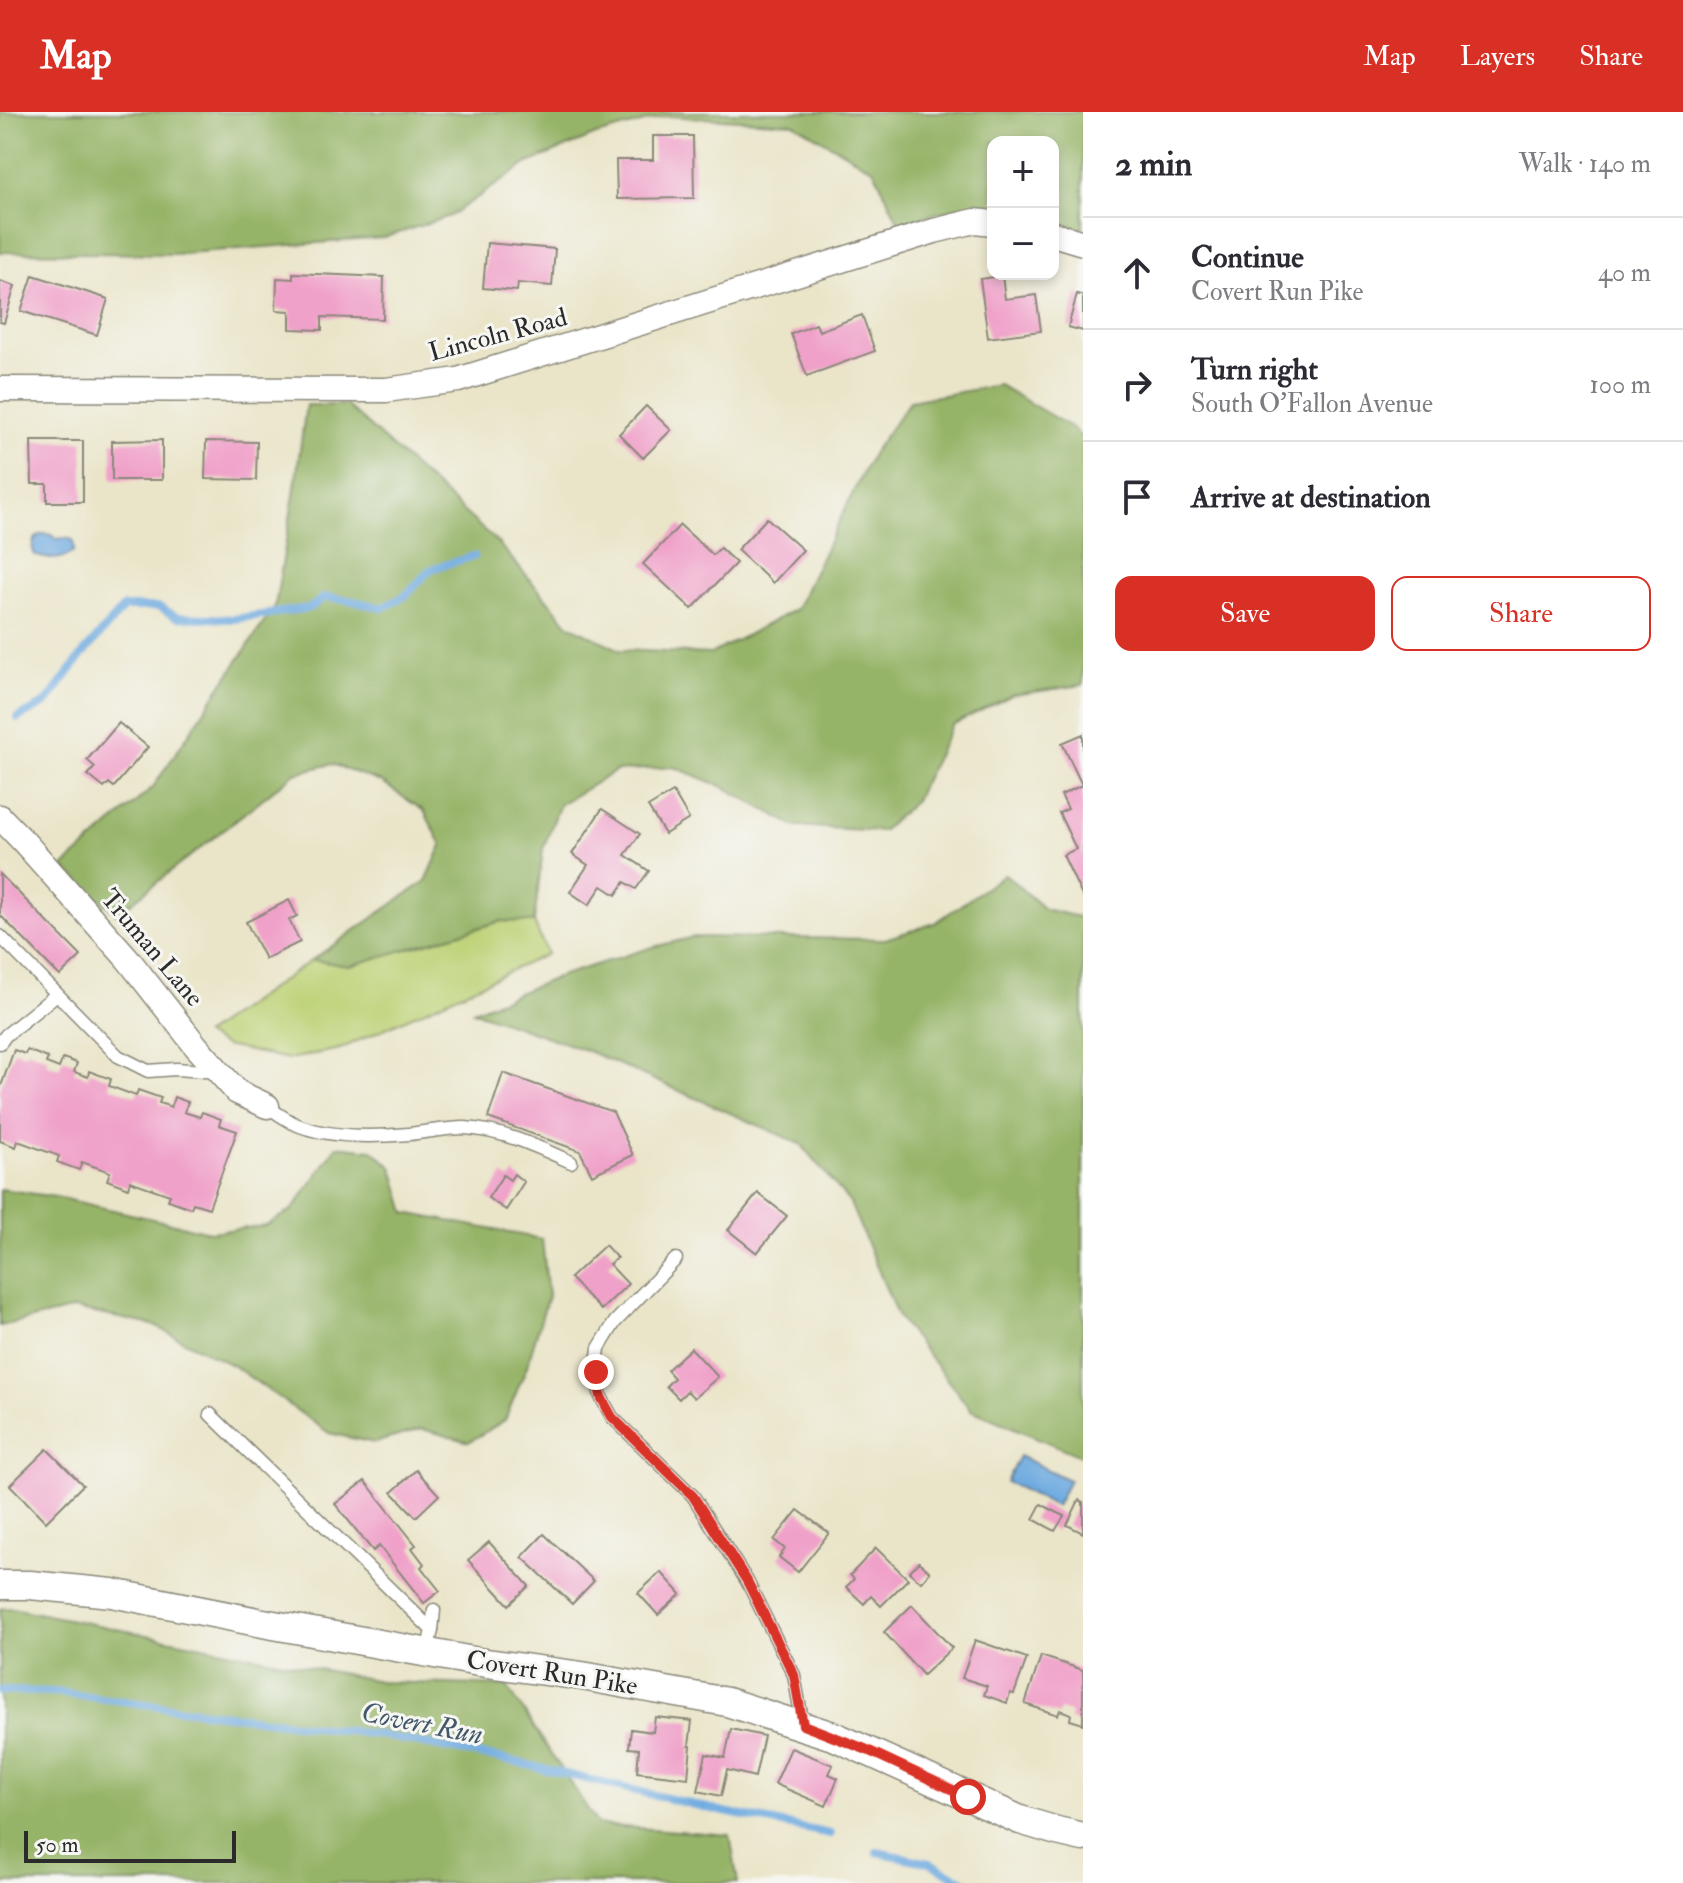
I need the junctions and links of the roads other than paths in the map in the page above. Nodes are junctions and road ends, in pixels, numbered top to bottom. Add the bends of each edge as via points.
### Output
1 (987, 222) edge
2 (1059, 236) edge
3 (1083, 243) edge
4 (0, 389) edge
5 (0, 817) edge
6 (0, 936) edge
7 (57, 994) junction
8 (0, 1043) edge
9 (221, 1072) junction
10 (267, 1106) joint
11 (571, 1162) dead end
12 (676, 1259) dead end
13 (210, 1414) dead end
14 (0, 1585) edge
15 (434, 1610) dead end
16 (430, 1641) junction
17 (803, 1725) junction
18 (1083, 1837) edge

1 - 4 street, Lincoln Road via 934,231 458,380 386,390
2 - 3 street
5 - 9 street, Truman Lane
6 - 7 lane
7 - 8 lane
7 - 9 lane via 118,1056 148,1071
9 - 10 street, Truman Lane via 237,1092
10 - 11 lane via 295,1124 321,1132 360,1136 465,1128 529,1144
12 - 17 lane via 615,1322 599,1348 601,1397 612,1417 693,1496 747,1581 794,1675
13 - 16 lane
14 - 16 street, Covert Run Pike via 112,1593
15 - 16 lane
16 - 17 street, Covert Run Pike via 727,1702
17 - 18 street, Covert Run Pike via 1020,1820

